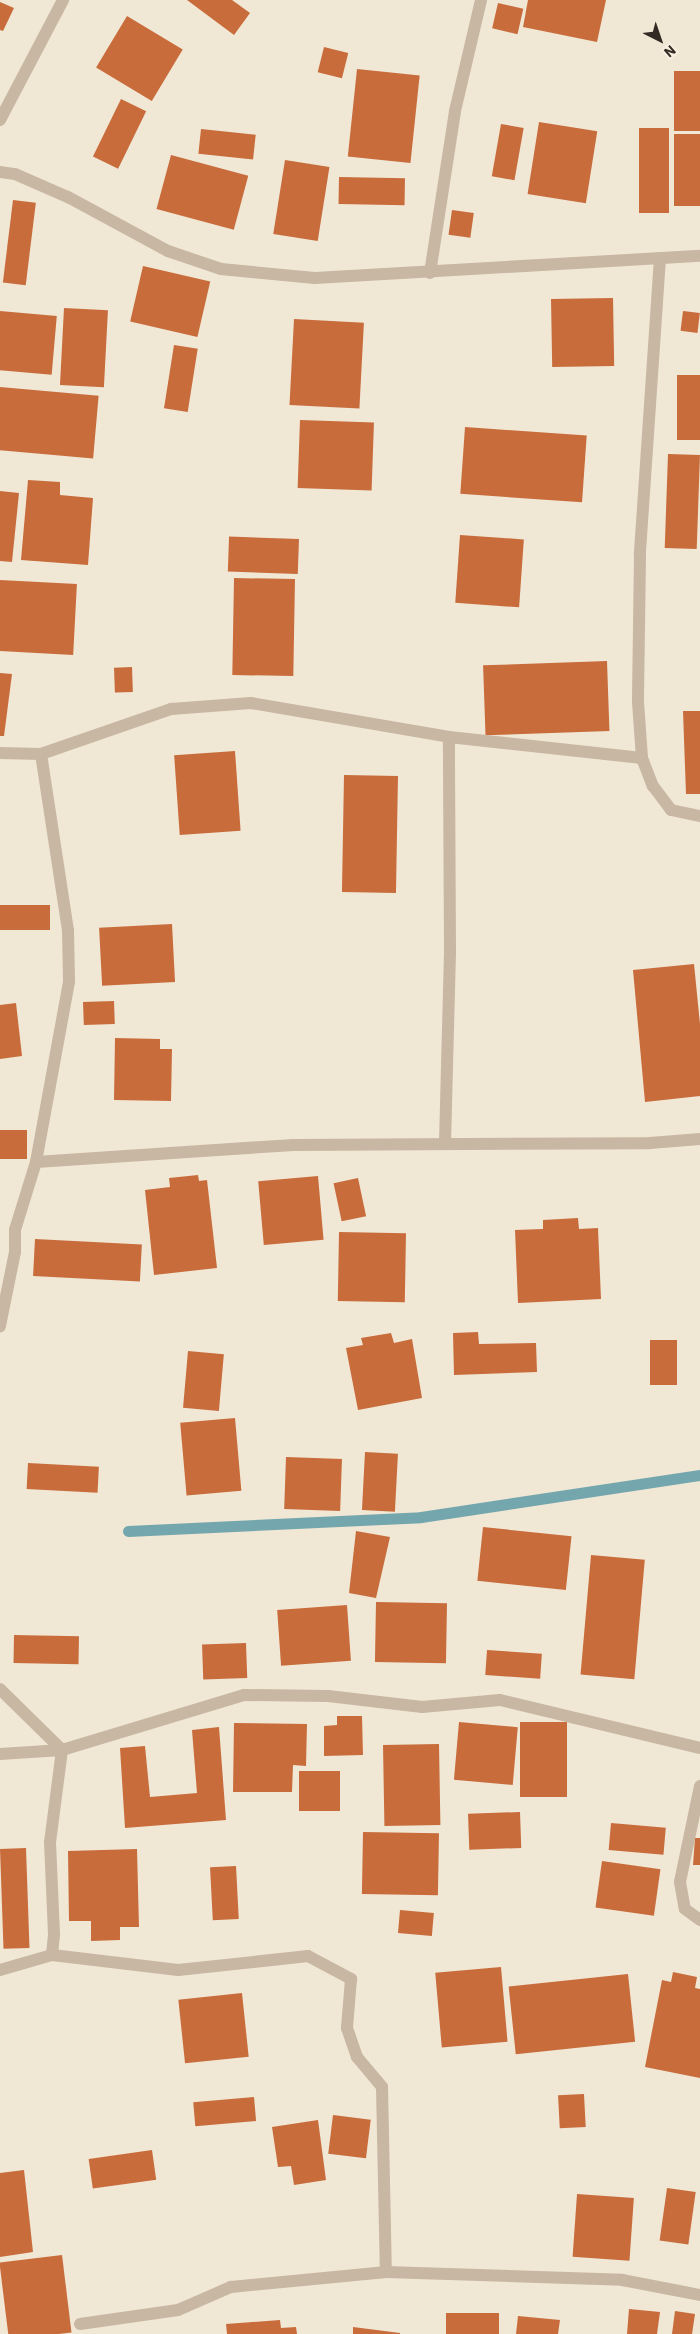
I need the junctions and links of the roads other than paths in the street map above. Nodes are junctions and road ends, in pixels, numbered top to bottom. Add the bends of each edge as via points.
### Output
1 (63, 0) edge
2 (481, 0) edge
3 (0, 120) edge
4 (0, 172) edge
5 (700, 256) edge
6 (660, 258) junction
7 (430, 273) junction
8 (448, 737) junction
9 (0, 753) edge
10 (41, 754) junction
11 (642, 758) junction
12 (700, 816) edge
13 (700, 1139) edge
14 (445, 1143) junction
15 (36, 1162) junction
16 (0, 1326) edge
17 (0, 1689) edge
18 (700, 1748) edge
19 (62, 1750) junction
20 (0, 1754) edge
21 (700, 1786) edge
22 (700, 1920) edge
23 (52, 1955) junction
24 (0, 1970) edge
25 (386, 2272) junction
26 (700, 2295) edge
27 (80, 2324) dead end

1 - 3 street
2 - 7 street via 455,111
4 - 7 street via 15,174 68,197 168,251 221,269 315,278
5 - 6 street
6 - 7 street
6 - 11 street via 640,555 638,702
8 - 10 street via 251,704 172,709
8 - 11 street
8 - 14 street via 450,953
9 - 10 street
10 - 15 street via 68,930 69,982
11 - 12 street via 653,786 671,810
13 - 14 street via 650,1143
14 - 15 street via 199,1149
15 - 16 street via 15,1230 15,1252
17 - 19 street
18 - 19 street via 500,1700 422,1707 328,1696 244,1695
19 - 20 street
19 - 23 street via 50,1842
21 - 22 street via 680,1882 684,1909
23 - 24 street
23 - 25 street via 178,1970 308,1956 351,1979 347,2028 357,2058 382,2087
25 - 26 street via 622,2280
25 - 27 street via 232,2287 178,2310

